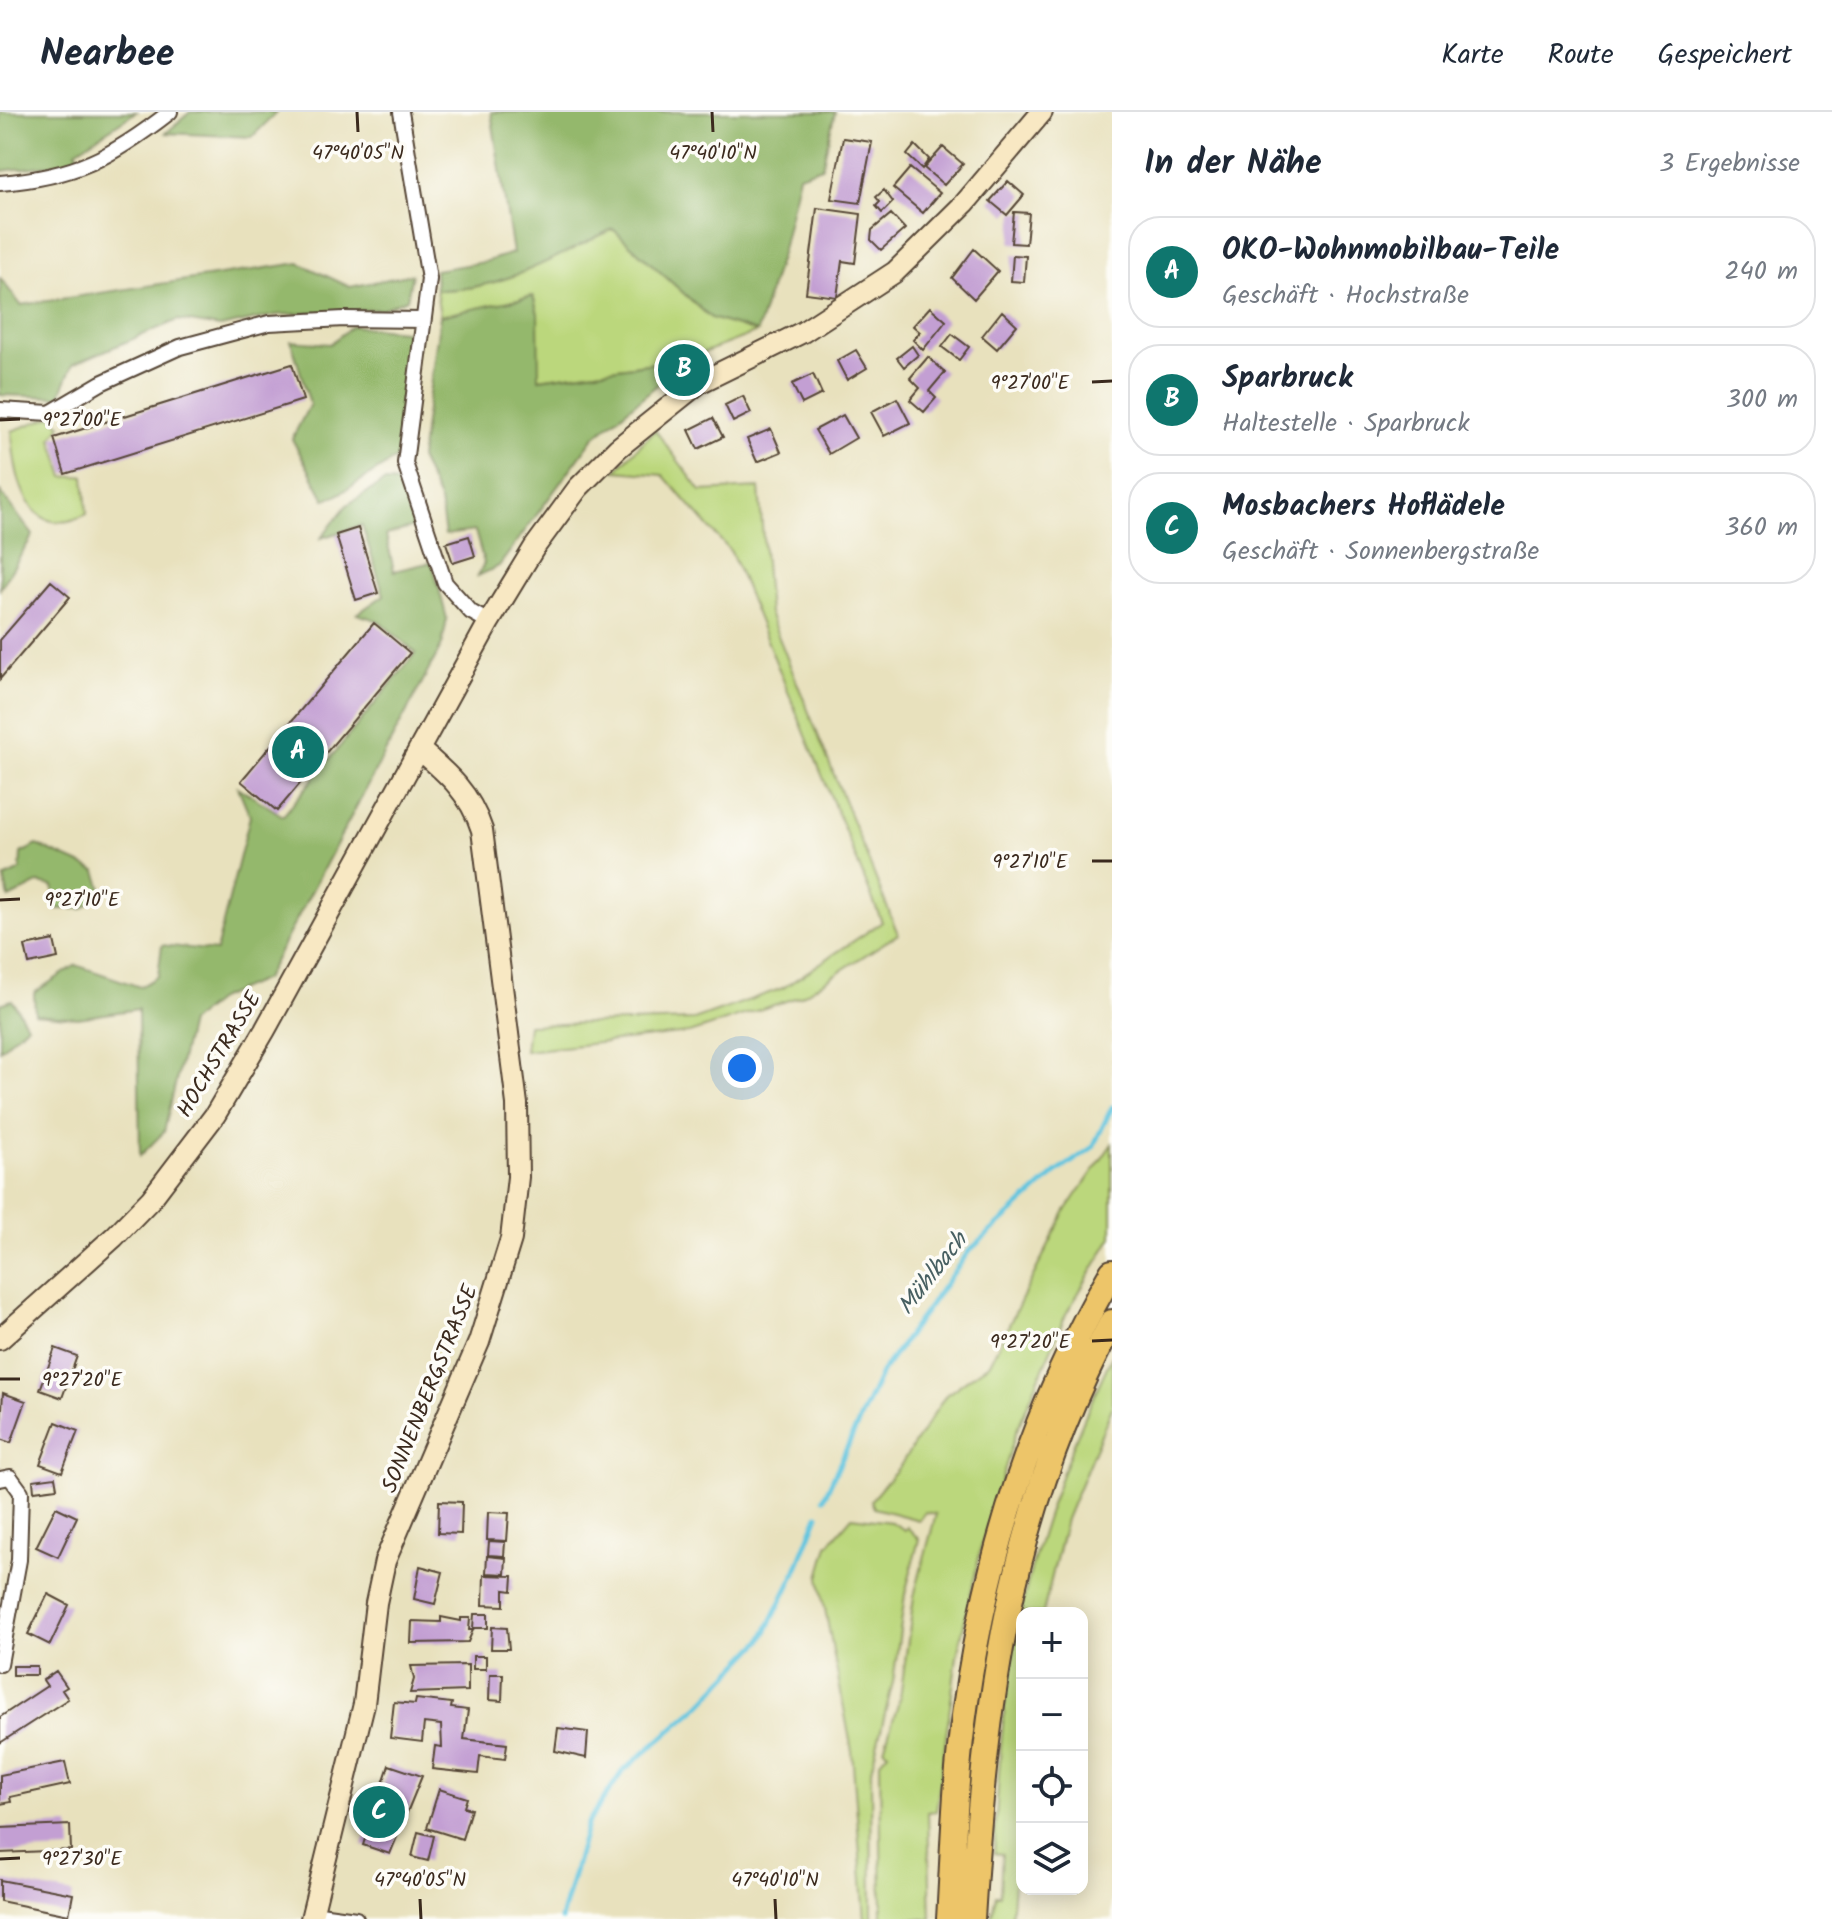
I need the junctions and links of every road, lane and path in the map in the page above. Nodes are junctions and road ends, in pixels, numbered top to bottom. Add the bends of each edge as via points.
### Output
1 (170, 112) edge
2 (401, 112) edge
3 (1042, 112) edge
4 (0, 183) edge
5 (423, 320) junction
6 (0, 410) edge
7 (489, 622) junction
8 (419, 749) junction
9 (1112, 1272) edge
10 (1112, 1322) edge
11 (0, 1339) edge
12 (0, 1479) edge
13 (0, 1664) edge
14 (311, 1916) edge
15 (356, 1919) edge
16 (949, 1919) edge
17 (972, 1919) edge

1 - 4 street via 101,160 70,174
2 - 5 street via 429,279
3 - 7 main road, HOCHSTRASSE via 965,203 895,272 803,332 699,383 618,448 553,520
5 - 6 street via 269,323 180,347 50,413
5 - 7 street via 405,463 445,583 471,612
7 - 8 main road, HOCHSTRASSE
8 - 11 main road, HOCHSTRASSE via 265,1030 190,1149 114,1237
8 - 14 main road, SONNENBERGSTRASSE via 457,782 482,830 517,1104 518,1177 511,1239 497,1294 385,1561 364,1704
9 - 16 highway via 1033,1438 989,1579 962,1733
10 - 17 highway via 1057,1442 1011,1588 988,1719
12 - 13 street via 10,1477 21,1492 19,1560
14 - 15 street

